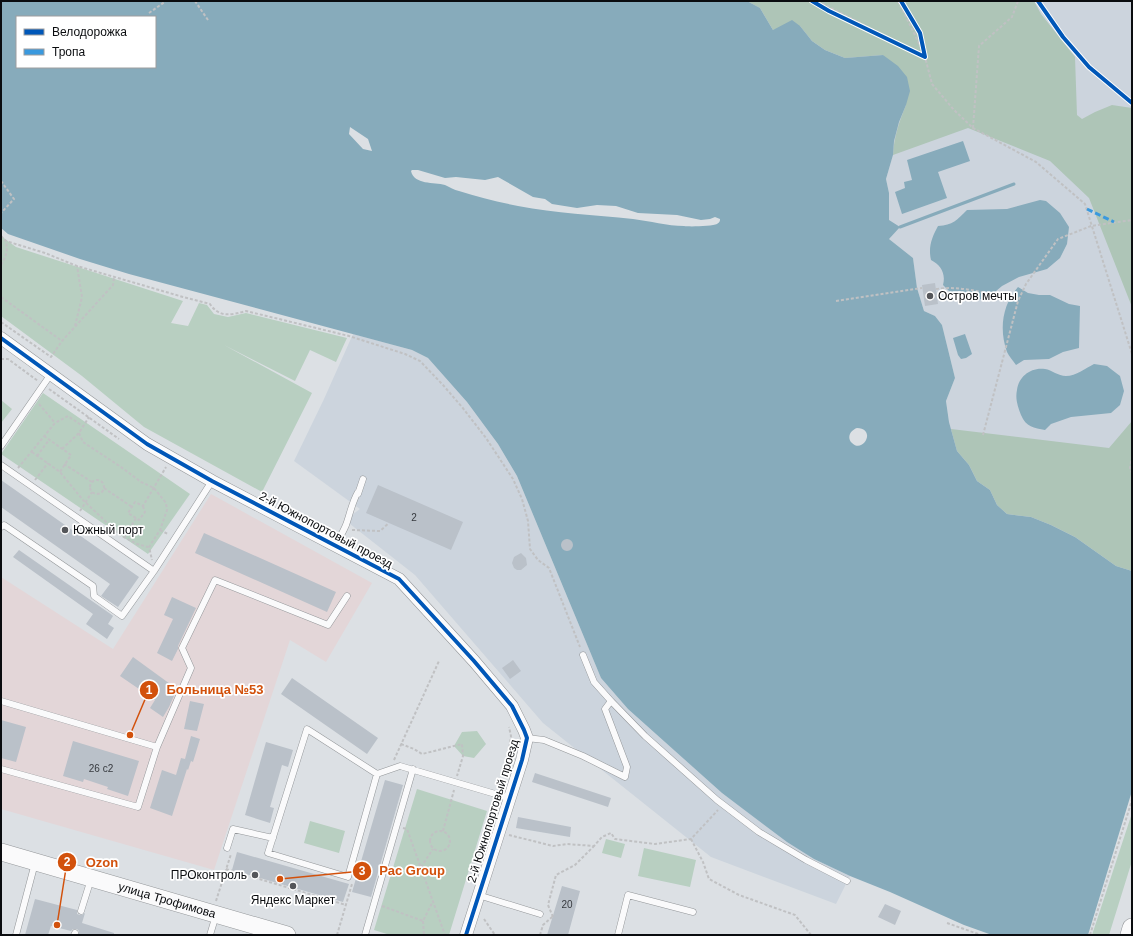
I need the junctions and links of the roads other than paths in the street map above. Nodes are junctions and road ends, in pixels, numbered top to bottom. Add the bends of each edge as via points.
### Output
1 (1, 338) edge
2 (51, 374) junction
3 (1, 446) edge
4 (1, 465) edge
5 (363, 479) dead end
6 (212, 481) junction
7 (1, 527) edge
8 (335, 546) junction
9 (154, 570) junction
10 (347, 596) dead end
11 (583, 655) road end
12 (1, 701) edge
13 (611, 701) junction
14 (526, 738) junction
15 (157, 747) junction
16 (1, 769) edge
17 (413, 769) junction
18 (377, 774) junction
19 (504, 796) junction
20 (273, 838) junction
21 (227, 848) dead end
22 (1, 852) edge
23 (36, 862) junction
24 (91, 878) junction
25 (847, 881) dead end
26 (478, 895) junction
27 (216, 908) junction
28 (81, 912) dead end
29 (693, 912) dead end
30 (544, 915) road end
31 (1132, 928) edge
32 (268, 932) edge
33 (16, 935) edge
34 (210, 935) edge
35 (287, 935) edge
36 (365, 935) edge
37 (466, 935) edge
38 (618, 935) edge
39 (1130, 935) edge

1 - 2 street, 2-й Южнопортовый проезд
2 - 3 lane
2 - 6 street, 2-й Южнопортовый проезд via 147,444
4 - 9 lane
5 - 8 lane via 344,530
6 - 8 street, 2-й Южнопортовый проезд
6 - 9 lane
7 - 9 lane via 4,525 93,586 94,596 122,616
8 - 14 street, 2-й Южнопортовый проезд via 399,579 512,706
10 - 15 lane via 328,625 215,580 182,648 191,668
11 - 13 lane via 594,682
12 - 15 lane
13 - 14 lane via 604,709 627,767 626,777 544,740
13 - 25 lane via 645,736 723,805 758,832
14 - 19 street, 2-й Южнопортовый проезд via 522,760
15 - 16 lane via 138,807
17 - 18 lane via 400,766
17 - 19 lane
17 - 36 lane
18 - 20 lane via 307,729
18 - 20 lane via 348,877 268,854
19 - 26 street, 2-й Южнопортовый проезд
20 - 21 lane via 233,829
22 - 23 main road, улица Трофимова
23 - 24 main road, улица Трофимова
23 - 33 lane
24 - 27 main road, улица Трофимова
24 - 28 lane
26 - 30 lane
26 - 37 street, 2-й Южнопортовый проезд
27 - 32 main road, улица Трофимова
27 - 34 lane
29 - 38 lane via 628,895
31 - 39 main road
32 - 35 main road, улица Трофимова

